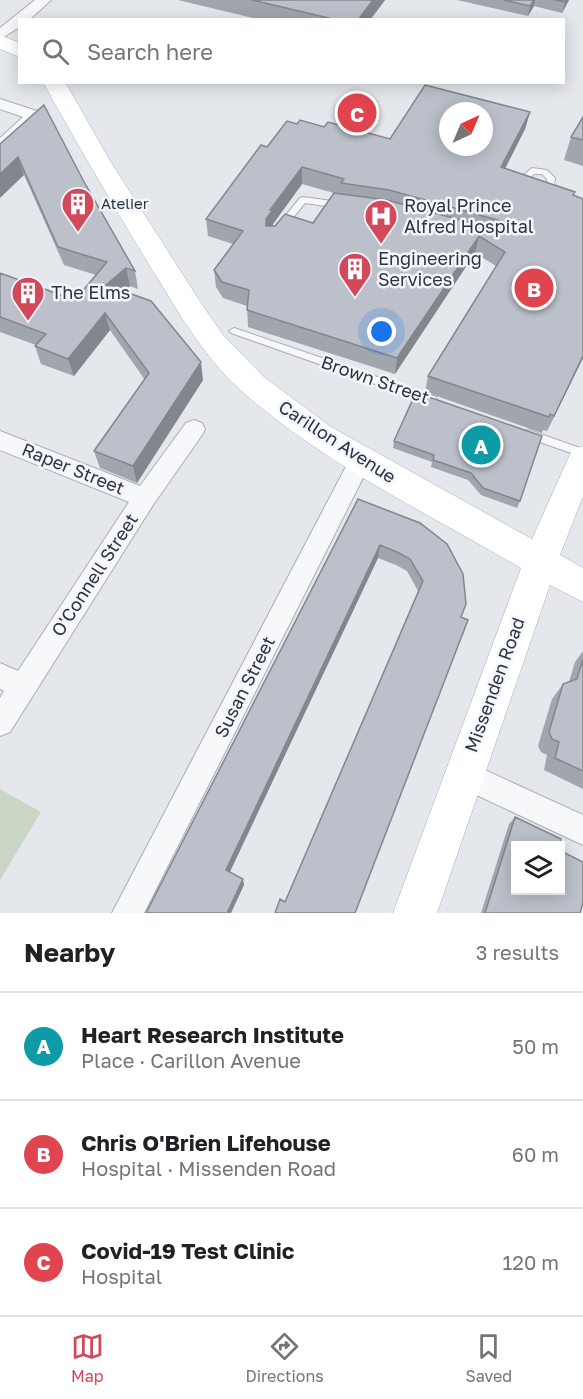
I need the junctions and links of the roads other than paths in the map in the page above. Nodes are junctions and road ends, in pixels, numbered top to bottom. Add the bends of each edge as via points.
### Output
1 (44, 0) edge
2 (22, 18) edge
3 (18, 23) edge
4 (6, 44) edge
5 (55, 84) edge
6 (0, 104) edge
7 (0, 147) edge
8 (345, 206) edge
9 (277, 231) edge
10 (234, 331) dead end
11 (439, 403) edge
12 (194, 429) dead end
13 (516, 429) edge
14 (0, 440) edge
15 (583, 453) edge
16 (583, 459) edge
17 (361, 460) junction
18 (146, 498) junction
19 (540, 562) junction
20 (583, 586) edge
21 (12, 681) edge
22 (0, 722) edge
23 (463, 774) junction
24 (583, 830) edge
25 (128, 913) edge
26 (415, 913) edge

1 - 2 street
3 - 4 street
5 - 17 main road, Carillon Avenue via 100,164 213,342 285,411
6 - 7 street via 34,115
8 - 9 lane via 303,201
10 - 11 lane, Brown Street
12 - 18 street, O'Connell Street
13 - 15 lane
14 - 18 street, Raper Street
16 - 19 main road, Missenden Road
17 - 19 main road, Carillon Avenue
17 - 25 street, Susan Street
18 - 21 street, O'Connell Street
19 - 20 main road, Carillon Avenue
19 - 23 main road, Missenden Road
21 - 22 street, O'Connell Street
23 - 24 street
23 - 26 main road, Missenden Road

